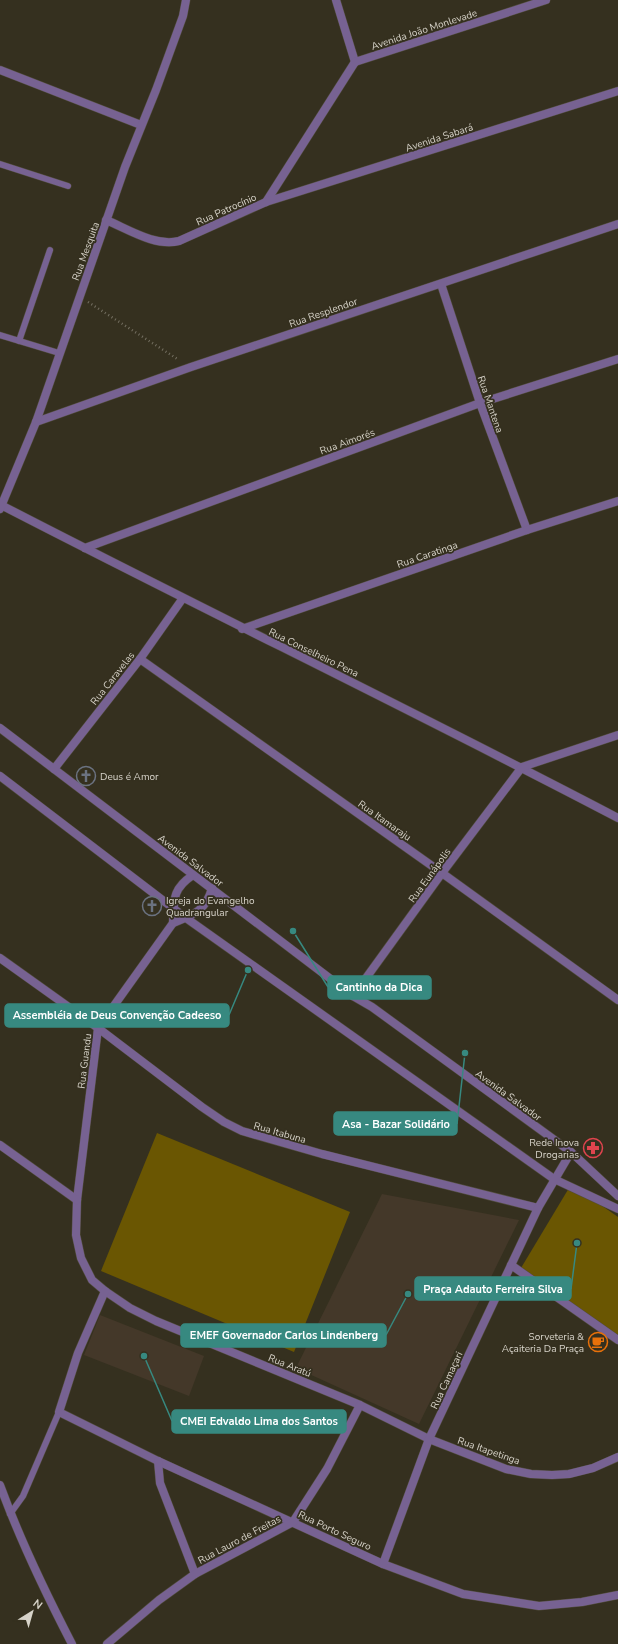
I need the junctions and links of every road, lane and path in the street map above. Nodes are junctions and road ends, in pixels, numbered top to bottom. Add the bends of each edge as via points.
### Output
1 (186, 0) edge
2 (336, 0) edge
3 (546, 0) edge
4 (355, 62) junction
5 (0, 70) edge
6 (618, 91) edge
7 (141, 125) junction
8 (0, 164) edge
9 (68, 186) dead end
10 (266, 202) junction
11 (106, 220) junction
12 (618, 224) edge
13 (50, 250) dead end
14 (441, 284) junction
15 (79, 297) junction
16 (0, 335) edge
17 (19, 341) junction
18 (59, 353) junction
19 (618, 359) edge
20 (191, 367) junction
21 (480, 403) junction
22 (36, 422) junction
23 (618, 501) edge
24 (1, 507) edge
25 (527, 530) junction
26 (85, 548) junction
27 (183, 598) junction
28 (242, 628) junction
29 (140, 659) junction
30 (0, 728) edge
31 (618, 735) edge
32 (522, 767) junction
33 (54, 769) junction
34 (0, 776) edge
35 (618, 818) edge
36 (442, 873) junction
37 (193, 874) junction
38 (212, 888) junction
39 (174, 909) junction
40 (186, 918) junction
41 (173, 924) junction
42 (0, 958) edge
43 (353, 996) junction
44 (618, 1000) edge
45 (98, 1028) junction
46 (0, 1145) edge
47 (571, 1152) junction
48 (554, 1179) junction
49 (618, 1196) edge
50 (78, 1200) junction
51 (538, 1208) junction
52 (618, 1209) edge
53 (512, 1265) junction
54 (105, 1291) junction
55 (618, 1340) edge
56 (360, 1404) junction
57 (59, 1412) junction
58 (429, 1439) junction
59 (618, 1456) edge
60 (158, 1461) junction
61 (0, 1485) edge
62 (10, 1514) junction
63 (293, 1522) junction
64 (382, 1564) junction
65 (195, 1574) junction
66 (618, 1595) edge
67 (72, 1644) edge
68 (107, 1644) edge

1 - 7 street, Rua Mesquita via 156,90
2 - 4 street
3 - 4 street, Avenida João Monlevade
4 - 10 street, Rua Patrocínio
5 - 7 street
6 - 10 street, Avenida Sabará
7 - 11 street, Rua Mesquita
8 - 9 lane
10 - 11 street, Rua Patrocínio via 172,243 159,242
11 - 15 street, Rua Mesquita
12 - 14 street, Rua Resplendor
13 - 17 lane
14 - 20 street, Rua Resplendor
14 - 21 street, Rua Mantena
15 - 18 street, Rua Mesquita
15 - 20 path
16 - 17 lane
17 - 18 lane
18 - 22 street, Rua Mesquita
19 - 21 street, Rua Aimorés
20 - 22 street, Rua Resplendor
21 - 25 street, Rua Mantena
21 - 26 street, Rua Aimorés
22 - 24 street, Rua Mesquita
23 - 25 street, Rua Caratinga
24 - 26 street, Rua Conselheiro Pena
25 - 28 street, Rua Caratinga
26 - 27 street, Rua Conselheiro Pena
27 - 28 street, Rua Conselheiro Pena
27 - 29 street, Rua Caravelas
28 - 32 street, Rua Conselheiro Pena
29 - 33 street, Rua Caravelas
29 - 36 street, Rua Itamaraju
30 - 33 street, Avenida Salvador
31 - 32 street
32 - 35 street, Rua Conselheiro Pena
32 - 36 street, Rua Eunápolis
33 - 37 street, Avenida Salvador
34 - 39 street
36 - 43 street, Rua Eunápolis
36 - 44 street, Rua Itamaraju
37 - 38 street, Avenida Salvador
37 - 39 street via 176,892
38 - 40 street, Rua Guandu via 202,908
38 - 43 street, Avenida Salvador
39 - 40 street
39 - 41 street
40 - 41 street, Rua Guandu
40 - 48 street
41 - 45 street, Rua Guandu
42 - 45 street, Rua Itabuna
43 - 47 street, Avenida Salvador
45 - 50 street, Rua Guandu
45 - 51 street, Rua Itabuna via 224,1122 242,1130 322,1154
46 - 50 street
47 - 48 street
47 - 49 street, Avenida Salvador
48 - 51 street
48 - 52 street
50 - 54 street, Rua Aratú via 76,1235 81,1258 92,1280
51 - 53 street, Rua Camaçari
53 - 55 street
53 - 58 street, Rua Camaçari
54 - 56 street, Rua Aratú via 156,1321
54 - 57 street via 78,1353
56 - 58 street, Rua Itapetinga
56 - 63 street, Rua Lauro de Freitas via 326,1469
57 - 60 street, Rua Porto Seguro
57 - 62 lane via 23,1496
58 - 59 street, Rua Itapetinga via 506,1469 531,1474 569,1474 593,1468
58 - 64 street, Rua Camaçari
60 - 63 street, Rua Porto Seguro
60 - 65 street via 160,1483
61 - 62 street
62 - 67 street via 43,1590
63 - 64 street, Rua Porto Seguro
63 - 65 street, Rua Lauro de Freitas
64 - 66 street, Rua Porto Seguro via 463,1594 539,1606
65 - 68 street, Rua Lauro de Freitas via 159,1600

